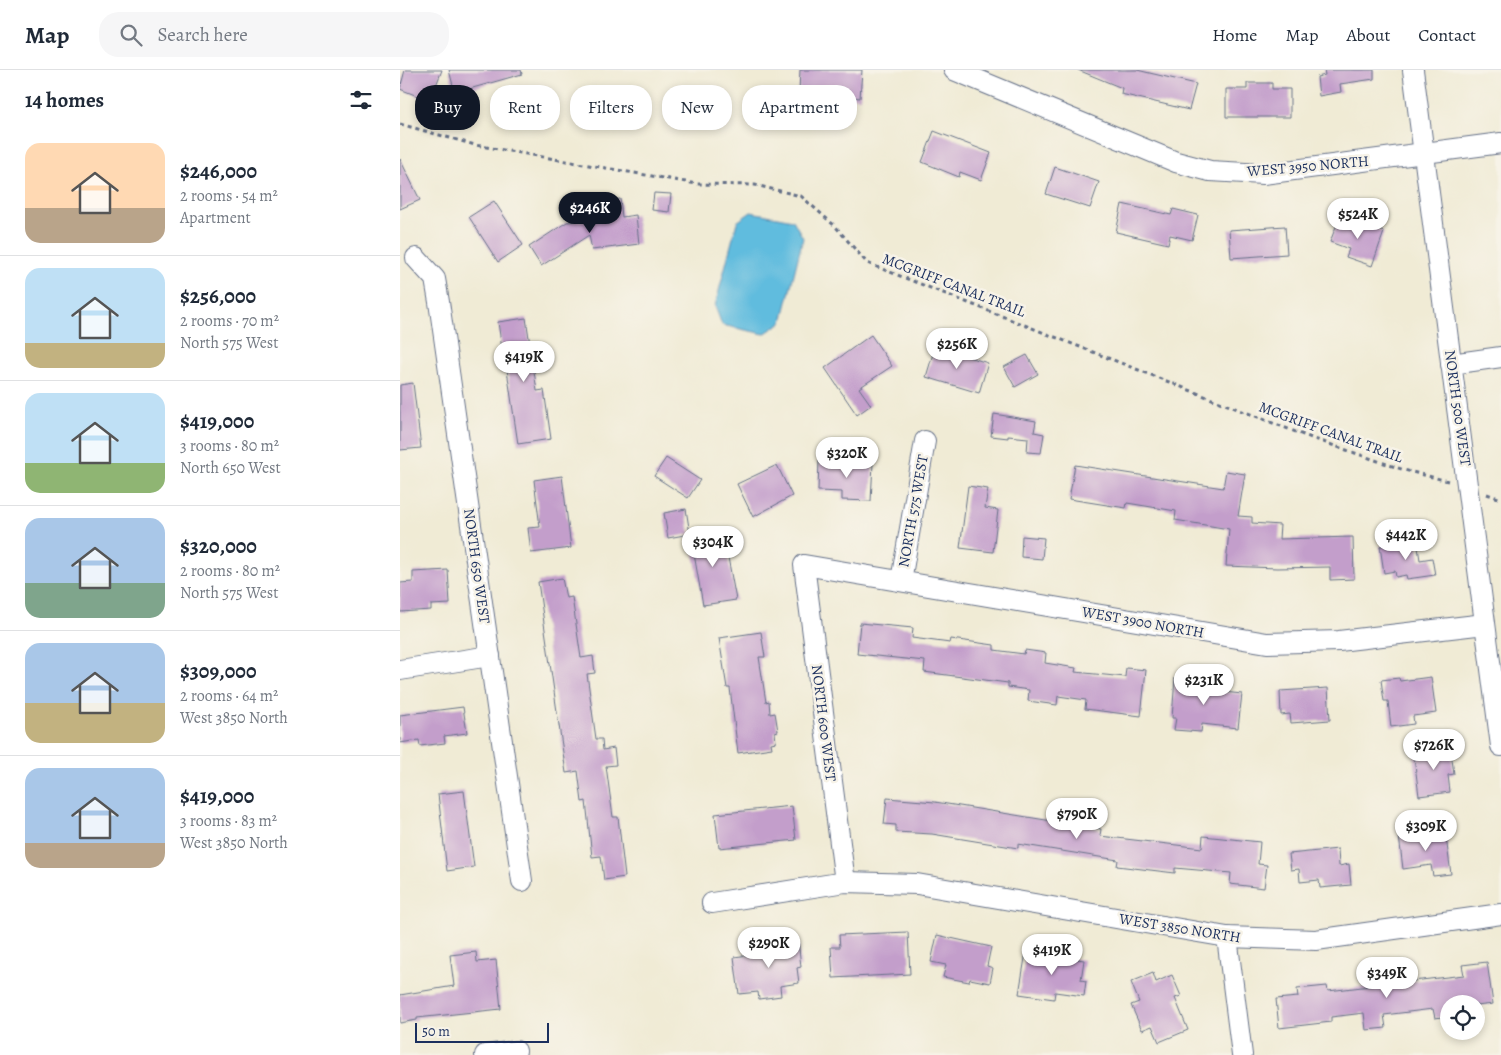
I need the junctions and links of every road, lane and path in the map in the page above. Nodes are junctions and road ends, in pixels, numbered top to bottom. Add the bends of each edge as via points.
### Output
1 (954, 70) edge
2 (1413, 70) edge
3 (400, 124) edge
4 (1501, 143) edge
5 (1424, 154) junction
6 (416, 258) dead end
7 (1501, 357) edge
8 (1451, 364) junction
9 (925, 440) dead end
10 (1448, 481) dead end
11 (1493, 496) dead end
12 (1501, 499) edge
13 (804, 565) joint
14 (901, 581) junction
15 (1485, 624) junction
16 (490, 656) junction
17 (400, 670) edge
18 (1501, 746) edge
19 (522, 881) dead end
20 (845, 882) junction
21 (712, 903) dead end
22 (1501, 914) edge
23 (1227, 937) junction
24 (516, 1051) dead end
25 (485, 1055) edge
26 (1242, 1055) edge

1 - 5 street, WEST 3950 NORTH via 1176,162 1210,171 1263,174
2 - 5 street, NORTH 500 WEST
3 - 10 path, MCGRIFF CANAL TRAIL via 475,145 697,184 755,185 801,196 835,226 867,263 1306,436 1404,470
4 - 5 street, WEST 3950 NORTH
5 - 8 street, NORTH 500 WEST
6 - 16 street, NORTH 650 WEST via 435,278
7 - 8 street
8 - 15 street, NORTH 500 WEST
9 - 14 street, NORTH 575 WEST
11 - 12 path
13 - 14 street, WEST 3900 NORTH
13 - 20 street, NORTH 600 WEST
14 - 15 street, WEST 3900 NORTH via 1268,643 1339,641
15 - 18 street, NORTH 500 WEST
16 - 17 street
16 - 19 street, NORTH 650 WEST
20 - 21 street, WEST 3850 NORTH
20 - 23 street, WEST 3850 NORTH via 917,884
22 - 23 street, WEST 3850 NORTH via 1316,940
23 - 26 street
24 - 25 street

